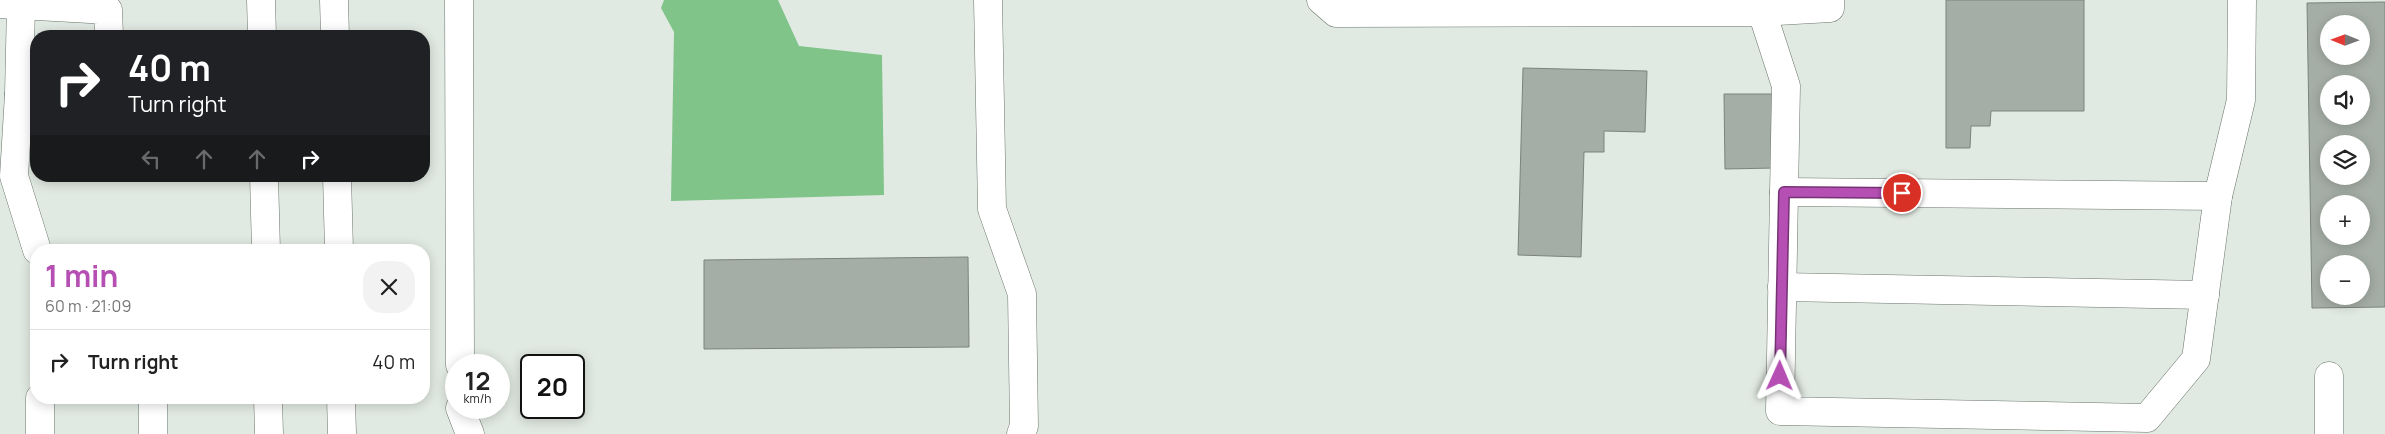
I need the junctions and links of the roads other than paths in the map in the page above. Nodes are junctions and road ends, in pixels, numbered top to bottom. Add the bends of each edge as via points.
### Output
1 (261, 0) edge
2 (334, 0) edge
3 (459, 0) edge
4 (988, 0) edge
5 (1321, 0) edge
6 (1830, 0) edge
7 (2242, 0) edge
8 (10, 5) edge
9 (1510, 6) edge
10 (1762, 12) junction
11 (108, 30) edge
12 (262, 30) edge
13 (335, 30) edge
14 (28, 94) edge
15 (17, 176) edge
16 (264, 182) edge
17 (337, 182) edge
18 (1784, 192) junction
19 (2218, 196) junction
20 (35, 244) edge
21 (266, 244) edge
22 (338, 244) edge
23 (1782, 286) junction
24 (2205, 295) junction
25 (460, 354) edge
26 (2329, 376) dead end
27 (40, 404) edge
28 (153, 404) edge
29 (268, 404) edge
30 (341, 404) edge
31 (464, 419) edge
32 (40, 434) edge
33 (153, 434) edge
34 (269, 434) edge
35 (342, 434) edge
36 (470, 434) edge
37 (1021, 434) edge
38 (2329, 434) edge

1 - 12 main road
2 - 13 main road
3 - 25 main road
4 - 37 main road via 992,209 1022,294 1024,426
5 - 9 main road via 1336,13
6 - 10 main road via 1830,8
7 - 19 main road via 2241,100
8 - 11 main road via 108,10
8 - 14 main road
9 - 10 main road
10 - 18 main road via 1786,86
14 - 15 main road
15 - 20 main road
16 - 21 main road
17 - 22 main road
18 - 19 main road
18 - 23 main road
19 - 24 main road
23 - 24 main road
23 - 24 main road via 1780,411 1790,412 2147,418 2196,359
26 - 38 main road
27 - 32 main road
28 - 33 main road
29 - 34 main road
30 - 35 main road
31 - 36 main road

